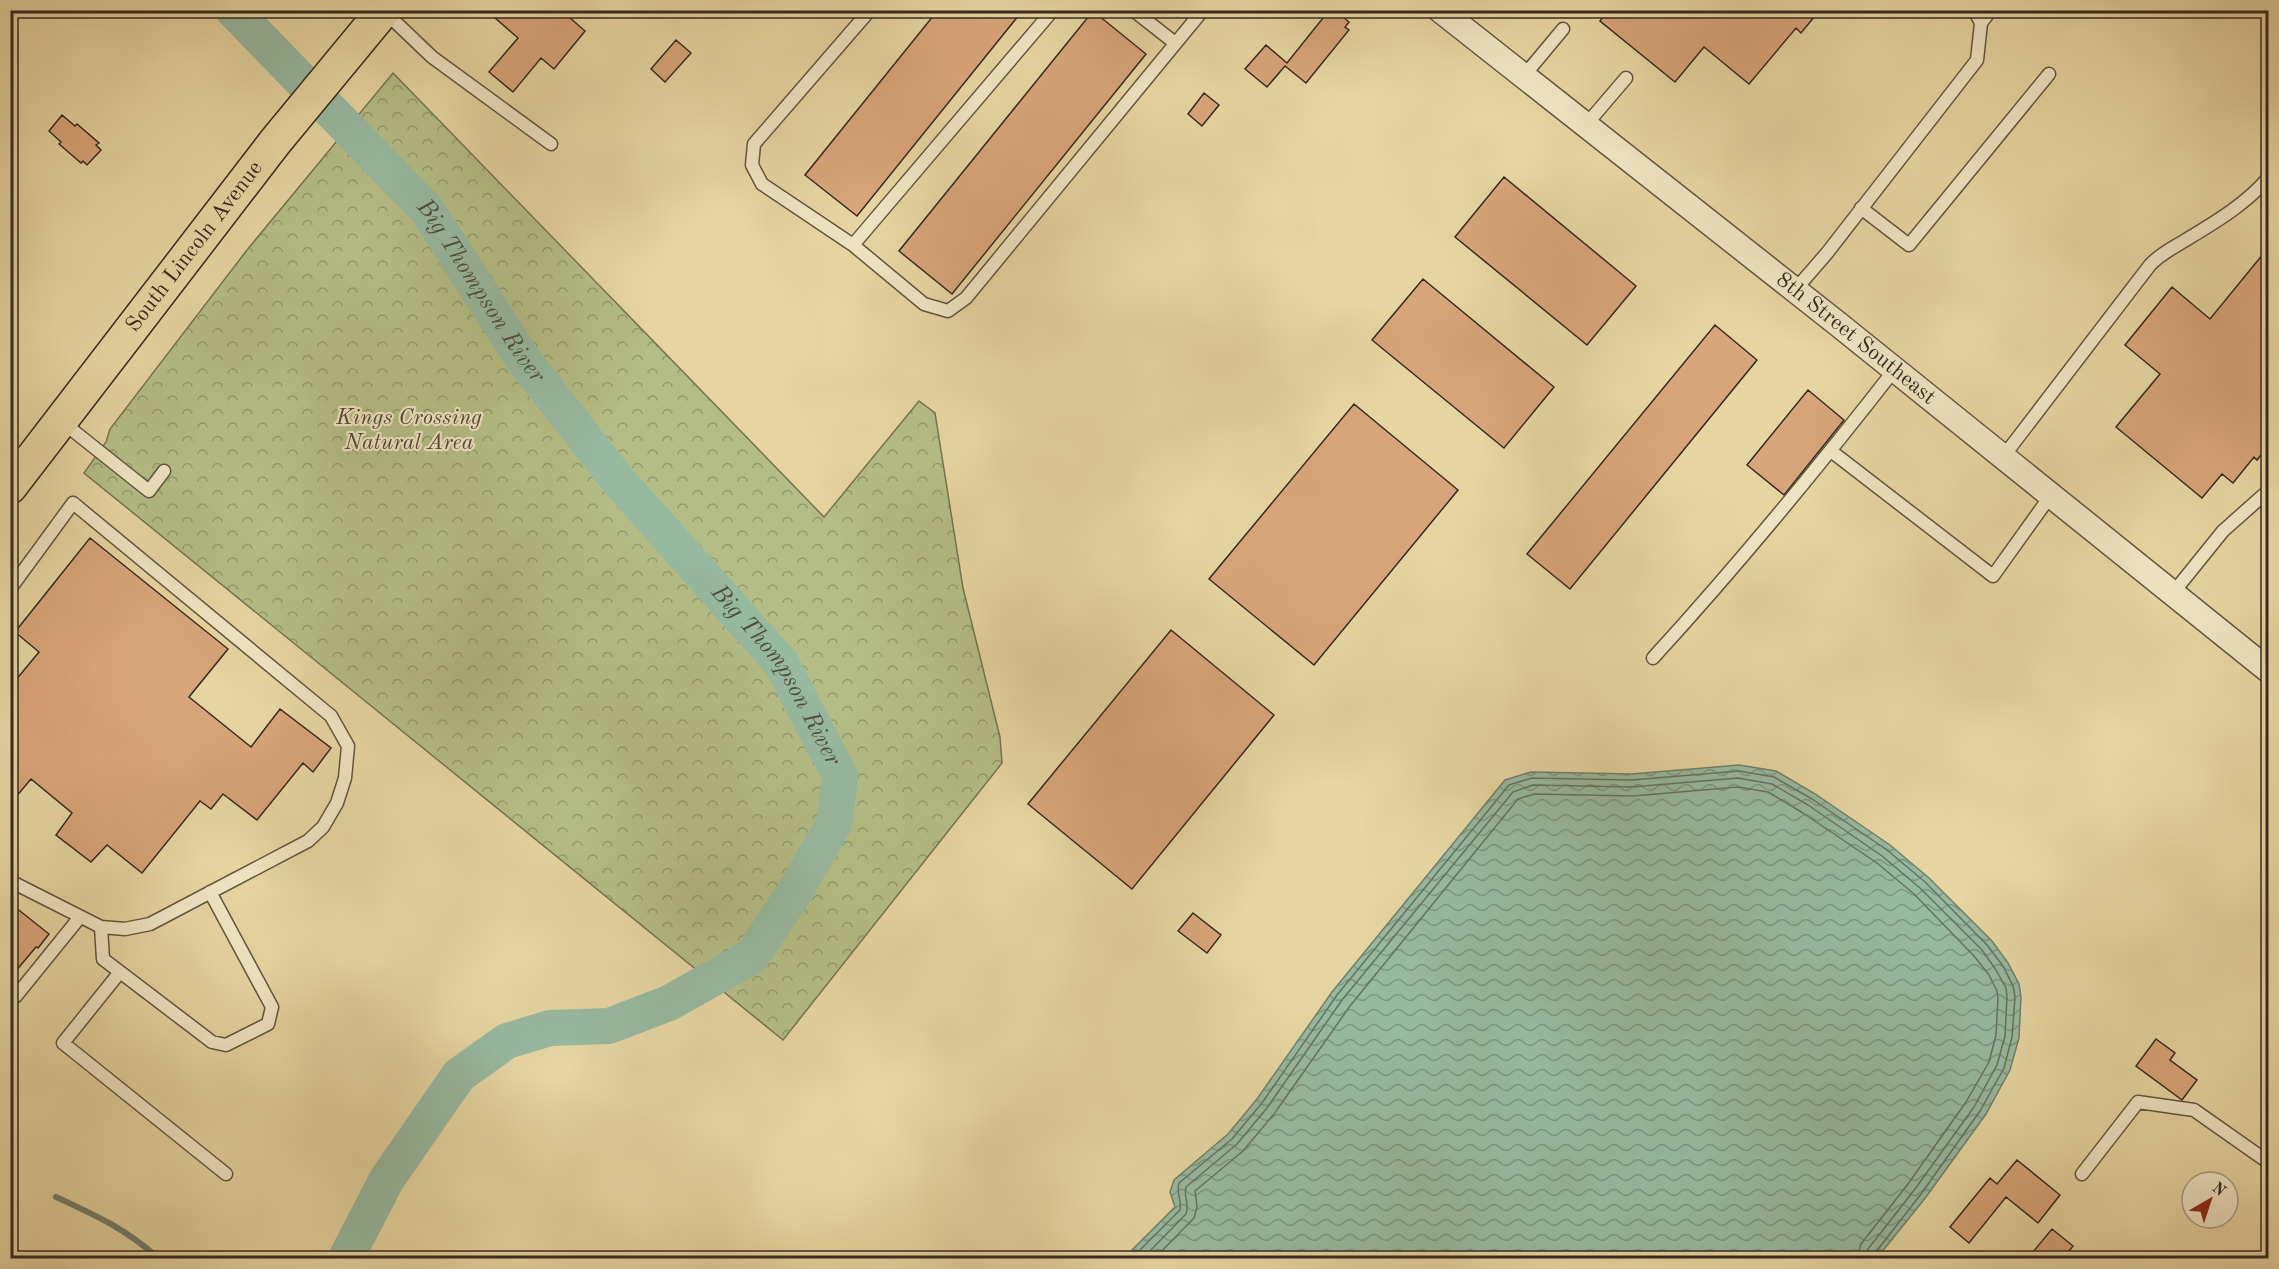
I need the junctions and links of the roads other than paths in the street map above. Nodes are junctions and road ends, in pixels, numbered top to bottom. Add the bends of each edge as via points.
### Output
1 (870, 10) edge
2 (1053, 10) edge
3 (1133, 10) edge
4 (1203, 10) edge
5 (1974, 10) edge
6 (1991, 10) edge
7 (384, 11) edge
8 (1454, 18) edge
9 (1981, 23) junction
10 (1563, 29) dead end
11 (1175, 43) junction
12 (2049, 74) dead end
13 (1523, 76) junction
14 (1626, 78) dead end
15 (1586, 126) junction
16 (551, 144) dead end
17 (2268, 178) edge
18 (1861, 208) junction
19 (853, 245) junction
20 (1795, 290) junction
21 (1895, 369) junction
22 (60, 421) junction
23 (1831, 452) junction
24 (2004, 457) junction
25 (164, 471) dead end
26 (10, 487) edge
27 (2268, 491) edge
28 (2051, 495) junction
29 (10, 589) edge
30 (2173, 593) junction
31 (1653, 658) dead end
32 (2268, 670) edge
33 (10, 881) edge
34 (210, 892) junction
35 (80, 917) junction
36 (101, 927) junction
37 (120, 972) junction
38 (16, 996) dead end
39 (2268, 1162) edge
40 (226, 1174) dead end
41 (2082, 1174) dead end

1 - 19 lane via 754,144 752,165 762,184
2 - 19 lane
3 - 11 lane
4 - 11 lane
5 - 9 lane
6 - 9 lane
7 - 16 lane via 432,57
7 - 22 highway, South Lincoln Avenue via 275,142
8 - 13 street, 8th Street Southeast
9 - 18 lane via 1977,60
10 - 13 lane
11 - 19 lane via 966,298 948,311 924,304
12 - 18 lane via 1909,245
13 - 15 street, 8th Street Southeast
14 - 15 lane
15 - 20 street, 8th Street Southeast
17 - 24 lane via 2256,192 2150,265
18 - 20 lane
20 - 21 street, 8th Street Southeast
21 - 23 lane
21 - 24 street, 8th Street Southeast
22 - 25 lane via 149,490
22 - 26 highway, South Lincoln Avenue
23 - 28 lane via 1993,576
23 - 31 lane via 1730,574
24 - 28 street, 8th Street Southeast
27 - 30 lane via 2223,531
28 - 30 street, 8th Street Southeast
29 - 34 lane via 73,503 331,716 348,746 345,778 323,827 308,841
30 - 32 street, 8th Street Southeast
33 - 35 lane
34 - 36 lane via 150,924 125,929
34 - 37 lane via 272,1006 267,1024 226,1045 212,1042
35 - 36 lane
35 - 38 lane
36 - 37 lane via 103,959
37 - 40 lane via 63,1043
39 - 41 lane via 2194,1110 2138,1102

